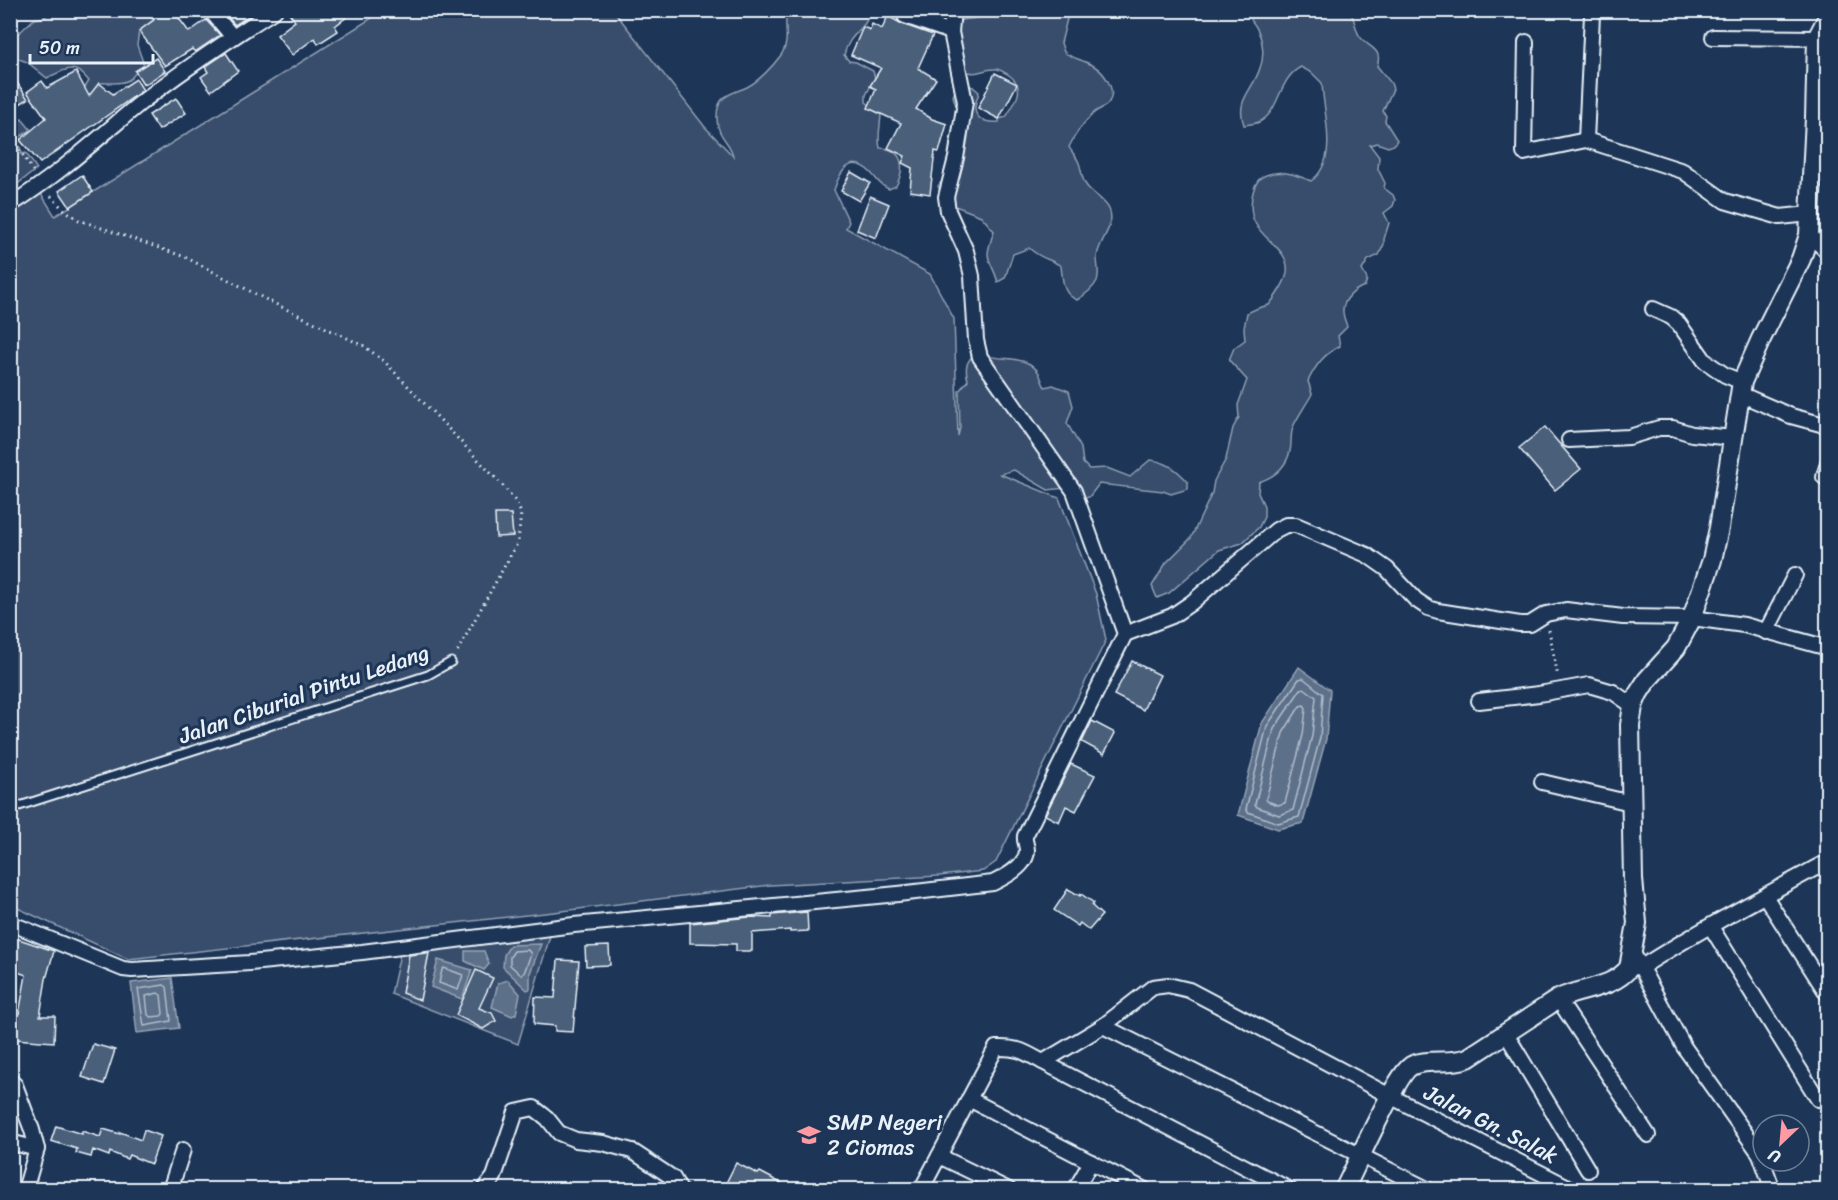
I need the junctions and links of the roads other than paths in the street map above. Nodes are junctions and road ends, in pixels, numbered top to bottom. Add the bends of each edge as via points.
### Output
1 (210, 10) edge
2 (275, 10) edge
3 (903, 10) edge
4 (953, 10) edge
5 (1592, 15) dead end
6 (1827, 17) edge
7 (951, 32) junction
8 (233, 37) junction
9 (1713, 38) dead end
10 (1817, 38) junction
11 (1526, 42) dead end
12 (1586, 140) junction
13 (10, 205) edge
14 (1810, 214) junction
15 (1809, 235) junction
16 (1827, 252) edge
17 (1653, 309) dead end
18 (1741, 388) junction
19 (1827, 426) edge
20 (1733, 438) junction
21 (1569, 440) dead end
22 (1795, 575) dead end
23 (1692, 618) junction
24 (1766, 632) junction
25 (1125, 634) junction
26 (1827, 648) edge
27 (451, 662) road end
28 (1479, 701) dead end
29 (1633, 706) junction
30 (1542, 782) dead end
31 (1631, 803) junction
32 (10, 809) edge
33 (1825, 868) edge
34 (1765, 896) junction
35 (10, 923) edge
36 (1711, 927) junction
37 (1636, 961) junction
38 (1827, 995) edge
39 (1558, 999) junction
40 (1103, 1026) junction
41 (1506, 1032) junction
42 (1043, 1062) junction
43 (10, 1080) edge
44 (1390, 1096) junction
45 (1818, 1099) dead end
46 (969, 1100) junction
47 (1648, 1135) dead end
48 (10, 1142) edge
49 (37, 1149) junction
50 (183, 1150) dead end
51 (1362, 1155) junction
52 (939, 1156) junction
53 (1090, 1162) junction
54 (1588, 1170) dead end
55 (25, 1190) edge
56 (170, 1190) edge
57 (484, 1190) edge
58 (680, 1190) edge
59 (921, 1190) edge
60 (1009, 1190) edge
61 (1075, 1190) edge
62 (1145, 1190) edge
63 (1290, 1190) edge
64 (1344, 1190) edge
65 (1429, 1190) edge
66 (1574, 1190) edge
67 (1773, 1190) edge

1 - 8 street
2 - 8 street
3 - 7 street via 905,16
4 - 7 street
5 - 12 street
6 - 10 street
7 - 25 street via 965,102 946,197 972,276 980,357 1074,491
8 - 13 street
9 - 10 street
10 - 14 street
11 - 12 street via 1524,153
12 - 14 street via 1683,171 1725,201 1780,217
14 - 15 street
15 - 16 street
15 - 18 street
17 - 18 street via 1679,324 1705,361
18 - 19 street via 1791,416
18 - 20 street
20 - 21 street via 1659,428 1629,436
20 - 23 street via 1712,560
22 - 24 street
23 - 24 street
23 - 25 street via 1623,617 1566,610 1520,624 1438,611 1416,600 1387,569 1367,555 1296,525 1286,525 1172,616
23 - 29 street via 1676,648 1647,680
24 - 26 street
25 - 35 street via 1024,836 1026,856 1005,877 993,882 574,925 362,952 132,970
27 - 32 lane, Jalan Ciburial Pintu Ledang via 428,675
28 - 29 street via 1589,685 1613,692
29 - 31 street
30 - 31 street
31 - 37 street
33 - 34 street
34 - 36 street
34 - 38 street
36 - 37 street
36 - 45 street
37 - 39 street via 1606,985
37 - 67 street via 1684,1047 1760,1154
39 - 41 street
39 - 47 street
40 - 42 street, Jalan Gn. Salak
40 - 44 street, Jalan Gn. Salak via 1153,987 1168,985 1189,990
40 - 51 street
41 - 44 street via 1468,1058 1410,1066
41 - 54 street
42 - 46 street via 1015,1048 996,1048
42 - 63 street
43 - 49 street
44 - 51 street
44 - 66 street, Jalan Gn. Salak
46 - 52 street
46 - 53 street
48 - 49 street
49 - 55 street
50 - 56 street
51 - 64 street
51 - 65 street
52 - 59 street
52 - 60 street
53 - 61 street
53 - 62 street
57 - 58 street via 494,1177 516,1112 534,1107 559,1133 632,1151 673,1178

